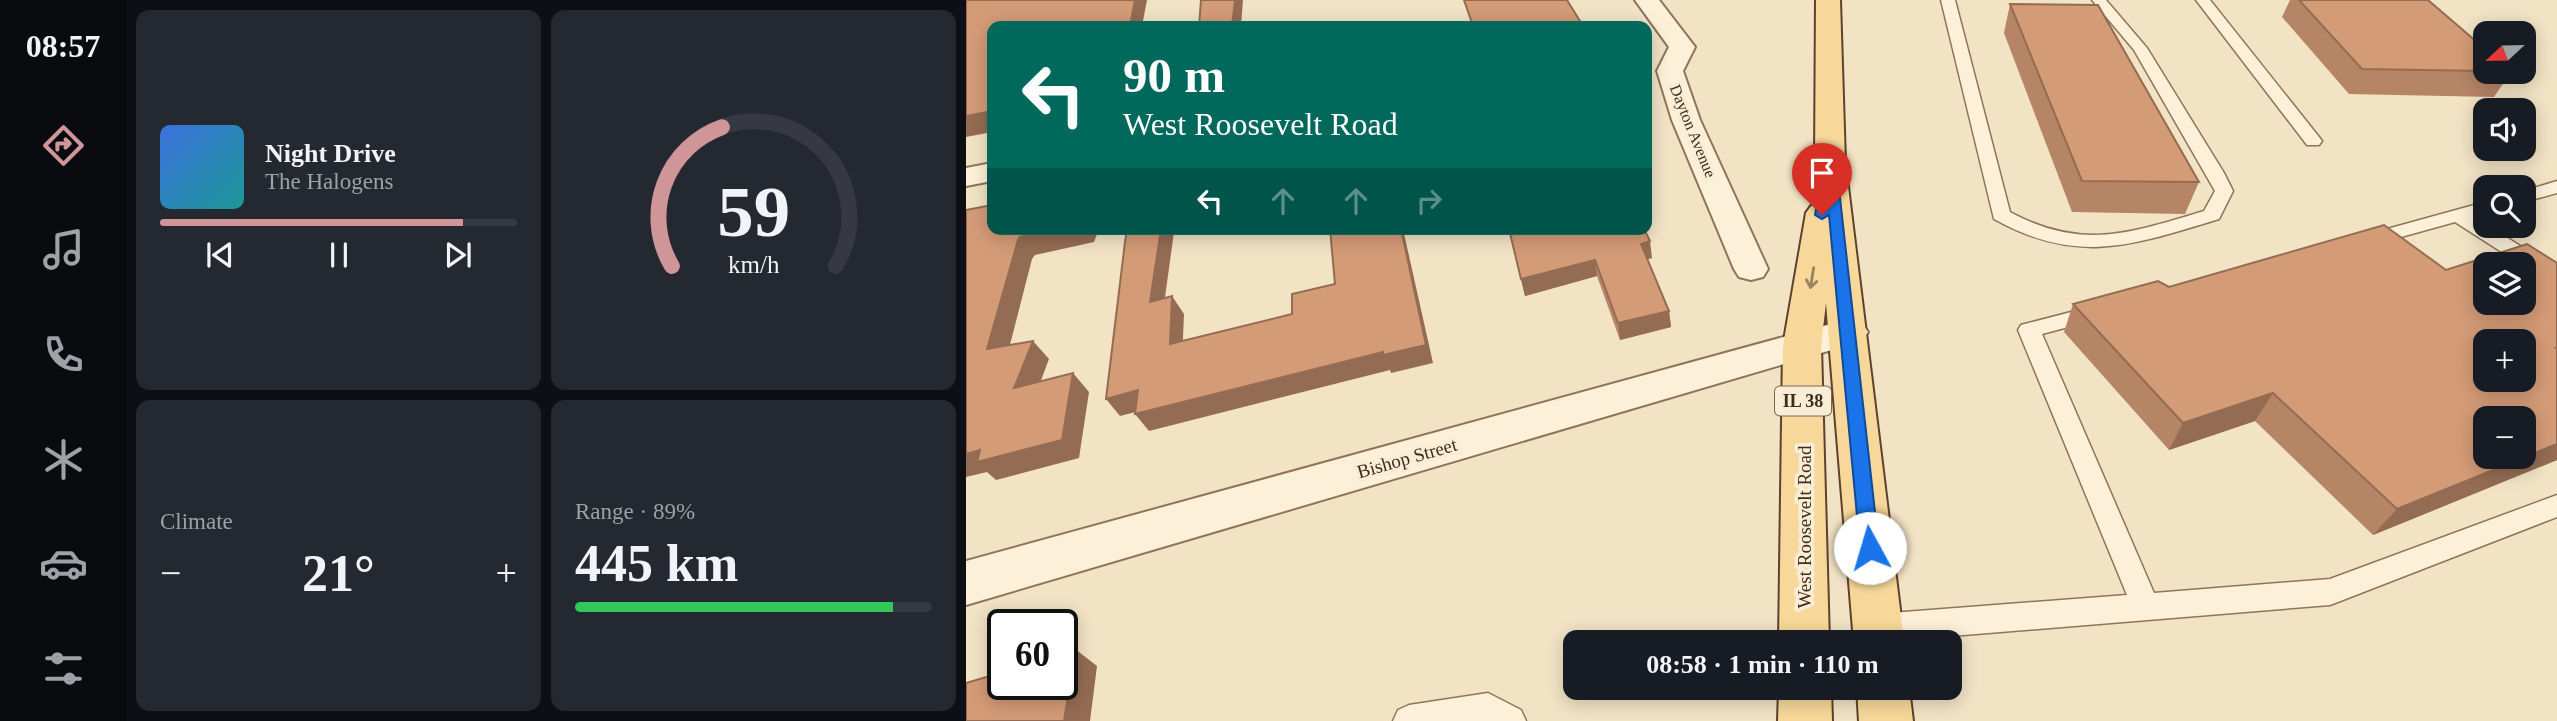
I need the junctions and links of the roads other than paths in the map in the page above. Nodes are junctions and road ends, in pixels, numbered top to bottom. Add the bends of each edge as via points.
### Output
1 (1647, 0) edge
2 (1828, 0) edge
3 (1948, 0) edge
4 (2099, 0) edge
5 (2203, 0) edge
6 (1682, 47) junction
7 (1652, 52) edge
8 (2313, 141) dead end
9 (1830, 162) junction
10 (987, 173) edge
11 (966, 177) edge
12 (2557, 187) edge
13 (2536, 193) edge
14 (2473, 212) edge
15 (2459, 216) junction
16 (2338, 248) edge
17 (1751, 269) dead end
18 (2557, 278) edge
19 (2123, 306) edge
20 (1849, 332) junction
21 (1802, 346) junction
22 (2557, 506) edge
23 (966, 583) edge
24 (2146, 607) junction
25 (1804, 630) edge
26 (1879, 630) edge
27 (1927, 630) edge
28 (1805, 700) edge
29 (1884, 700) edge
30 (1409, 721) edge
31 (1510, 721) edge
32 (1805, 721) edge
33 (1886, 721) edge

1 - 6 street
2 - 9 main road, West Roosevelt Road / IL 38
3 - 4 lane via 2001,215 2020,228 2059,242 2125,240 2212,215 2224,191 2215,173 2140,48
5 - 8 lane
6 - 7 street
6 - 17 street, Dayton Avenue via 1670,71 1686,120
9 - 20 main road, West Roosevelt Road / IL 38
9 -> 21 main road, West Roosevelt Road / IL 38
10 - 11 street
12 - 13 lane
14 - 15 lane
15 - 16 lane
15 - 18 lane
19 - 24 lane via 2029,330
20 - 21 street, Bishop Street
20 - 26 main road, West Roosevelt Road / IL 38
21 - 23 street, Bishop Street
21 - 25 main road, West Roosevelt Road / IL 38
22 - 24 lane via 2330,592
24 - 27 lane
28 - 32 main road
29 - 33 main road
30 - 31 lane via 1488,709

